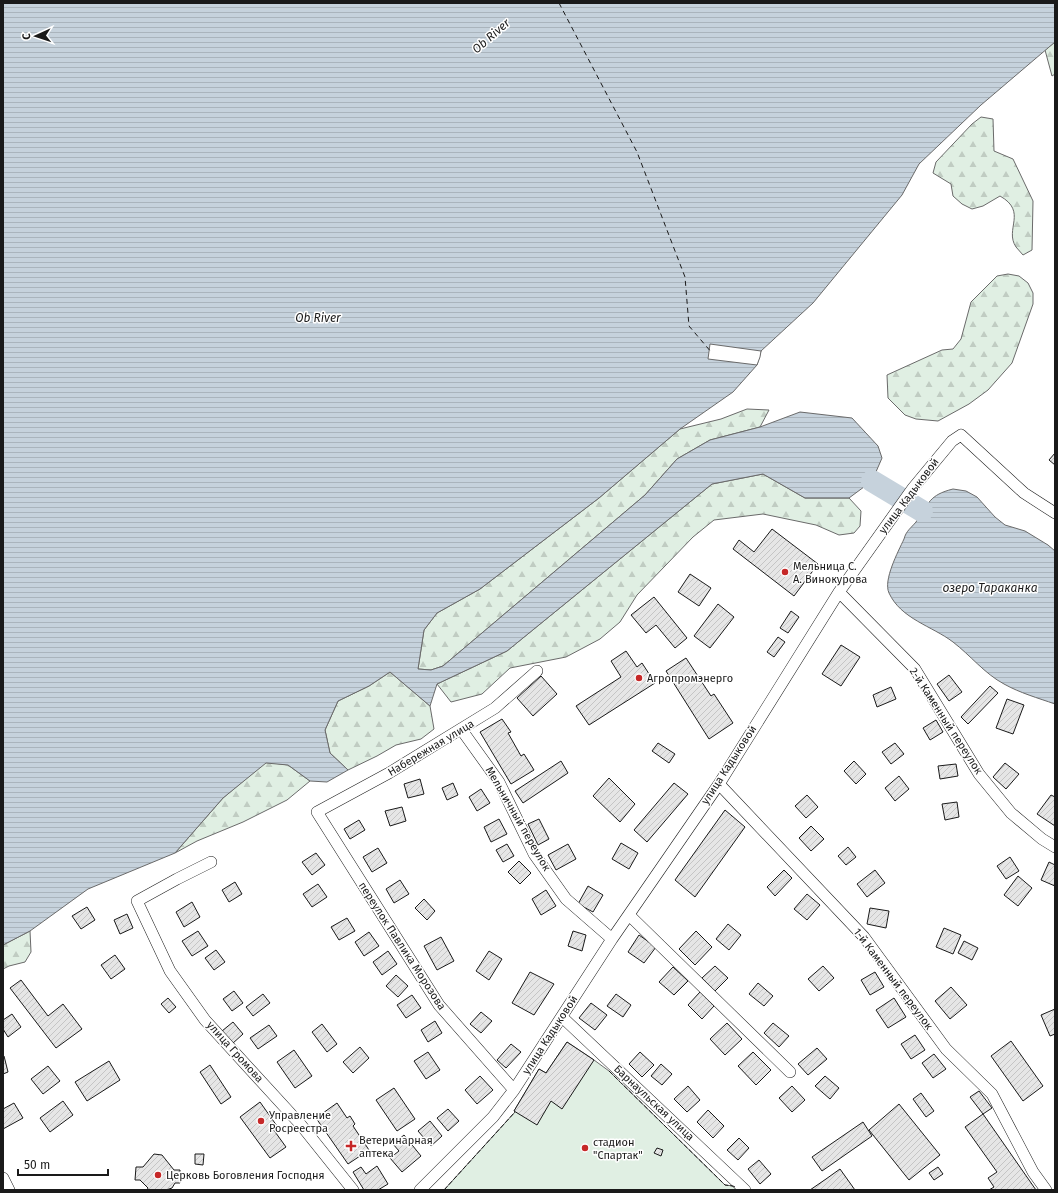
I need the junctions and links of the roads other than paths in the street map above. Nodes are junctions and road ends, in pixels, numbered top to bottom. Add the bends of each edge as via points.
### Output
1 (1055, 513) edge
2 (839, 592) junction
3 (537, 671) dead end
4 (461, 730) junction
5 (719, 784) junction
6 (316, 812) joint
7 (1055, 847) edge
8 (211, 862) dead end
9 (628, 915) junction
10 (612, 939) junction
11 (562, 1017) junction
12 (790, 1072) dead end
13 (514, 1090) junction
14 (3, 1178) edge
15 (9, 1190) edge
16 (353, 1190) edge
17 (420, 1190) edge
18 (745, 1190) edge
19 (1046, 1190) edge

1 - 2 street, улица Кадыковой via 1024,493 961,435 952,441 913,488
2 - 5 street, улица Кадыковой
2 - 7 street, 2-й Каменный переулок via 915,669 979,774 1011,813
3 - 4 street, Набережная улица via 495,708
4 - 6 street, Набережная улица via 389,774
4 - 10 street, Мельничный переулок via 499,782 534,854 566,899
5 - 9 street, улица Кадыковой
5 - 19 street, 1-й Каменный переулок via 864,937 946,1049 992,1094 1033,1172
6 - 13 street, переулок Павлика Морозова via 439,1005
8 - 16 street, улица Громова via 137,901 170,971 205,1020 302,1125
9 - 10 street, улица Кадыковой
9 - 12 street
10 - 11 street, улица Кадыковой
11 - 13 street, улица Кадыковой
11 - 18 street, Барнаульская улица
13 - 17 street, улица Кадыковой via 493,1117
14 - 15 street

